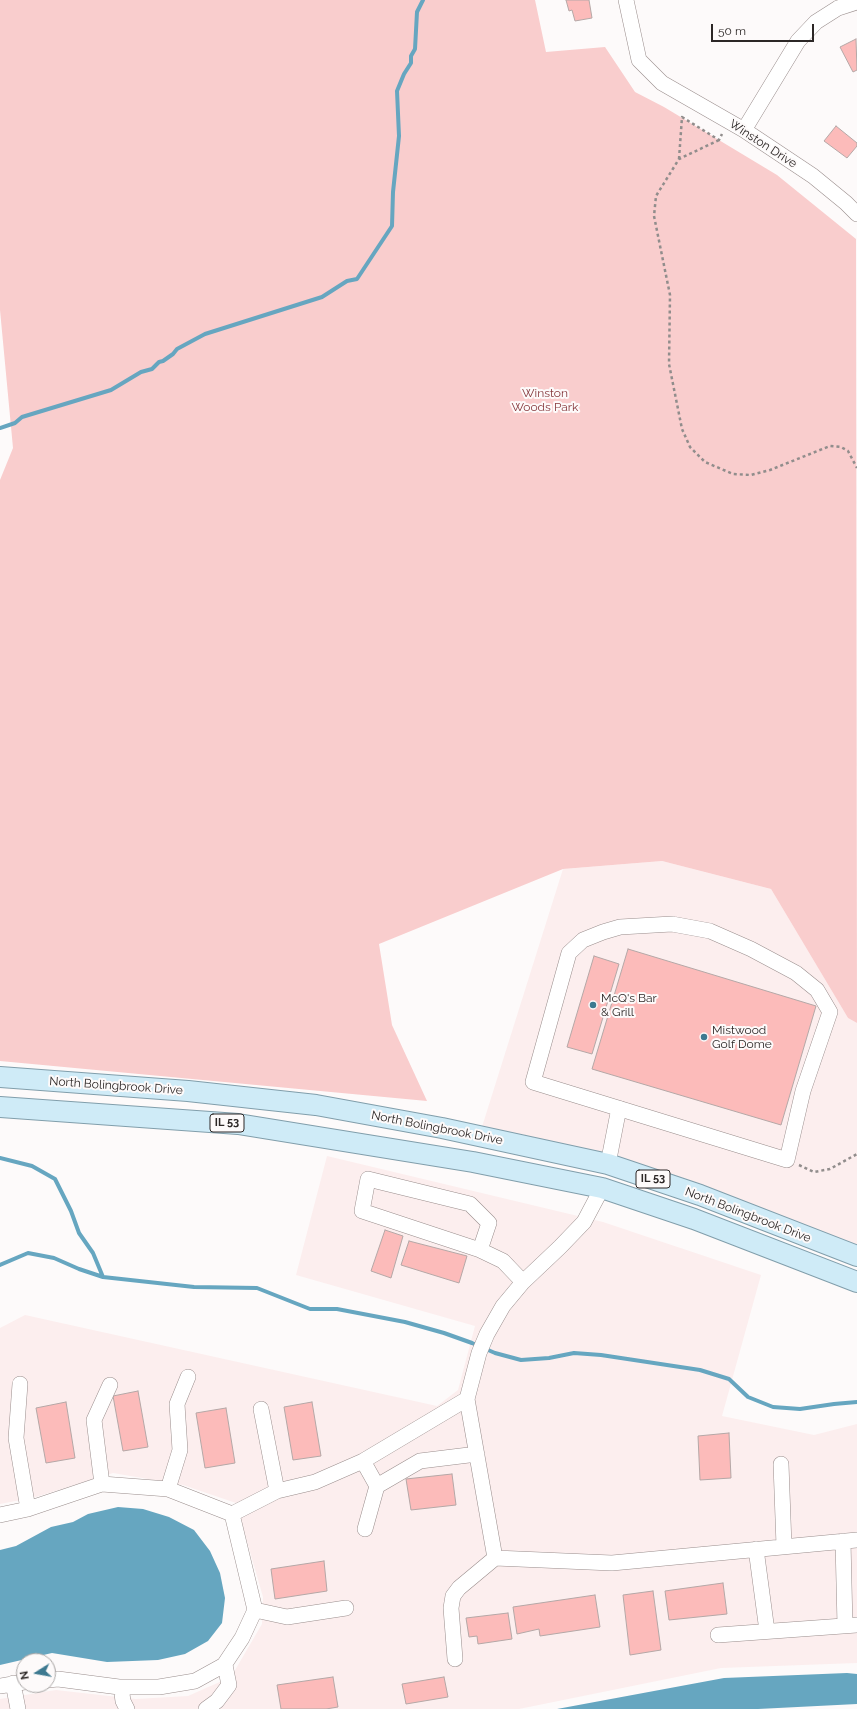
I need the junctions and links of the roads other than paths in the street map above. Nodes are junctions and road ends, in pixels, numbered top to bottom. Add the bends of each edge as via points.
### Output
1 (626, 0) edge
2 (857, 2) edge
3 (744, 130) junction
4 (857, 214) edge
5 (0, 1078) edge
6 (0, 1107) edge
7 (619, 1108) junction
8 (608, 1164) junction
9 (602, 1188) junction
10 (480, 1250) junction
11 (857, 1256) edge
12 (523, 1282) junction
13 (857, 1282) edge
14 (188, 1377) dead end
15 (20, 1384) dead end
16 (110, 1385) dead end
17 (467, 1399) junction
18 (261, 1409) dead end
19 (477, 1454) junction
20 (363, 1461) junction
21 (781, 1464) dead end
22 (102, 1484) junction
23 (377, 1486) junction
24 (168, 1489) junction
25 (277, 1491) junction
26 (28, 1509) junction
27 (232, 1514) junction
28 (0, 1515) edge
29 (365, 1529) dead end
30 (850, 1540) edge
31 (784, 1546) junction
32 (756, 1549) junction
33 (495, 1558) junction
34 (346, 1608) dead end
35 (255, 1610) junction
36 (851, 1625) edge
37 (767, 1631) junction
38 (718, 1635) dead end
39 (455, 1658) dead end
40 (225, 1665) junction
41 (56, 1679) edge
42 (12, 1684) edge
43 (121, 1687) junction
44 (18, 1709) edge
45 (128, 1709) edge
46 (206, 1709) edge

1 - 3 street, Winston Drive via 639,60 662,83
2 - 3 street via 838,8 816,22 798,41
3 - 4 street, Winston Drive via 813,176
5 - 8 main road, North Bolingbrook Drive / IL 53 via 188,1091 316,1105 442,1128
6 - 9 main road, North Bolingbrook Drive / IL 53 via 238,1124 423,1153
7 - 7 street via 787,1160 803,1091 830,1012 817,990 796,973 710,931 672,924 620,927 583,940 569,953 532,1082
7 - 8 street
8 - 11 main road, North Bolingbrook Drive / IL 53 via 700,1195
9 - 12 street via 584,1222
9 - 13 main road, North Bolingbrook Drive / IL 53 via 694,1219
10 - 10 street via 489,1223 470,1204 368,1179 362,1211
10 - 12 street via 503,1261
12 - 17 street via 503,1306 487,1334 479,1353
14 - 24 street via 177,1404 180,1450
15 - 26 street via 16,1438
16 - 22 street via 94,1420
17 - 19 street
17 - 20 street
18 - 25 street
19 - 23 street via 420,1461
19 - 33 street
20 - 23 street
20 - 25 street via 315,1482
21 - 31 street
22 - 24 street
22 - 26 street
23 - 29 street
24 - 27 street
25 - 27 street
26 - 28 street
27 - 35 street
30 - 31 street
30 - 36 street
31 - 32 street
32 - 33 street via 612,1563
32 - 37 street
33 - 39 street via 467,1580 453,1596 451,1608
34 - 35 street via 286,1617
35 - 40 street
36 - 37 street
37 - 38 street
40 - 43 street via 194,1681 160,1687
40 - 46 street via 229,1685 217,1701
41 - 43 street
42 - 44 street
43 - 45 street

